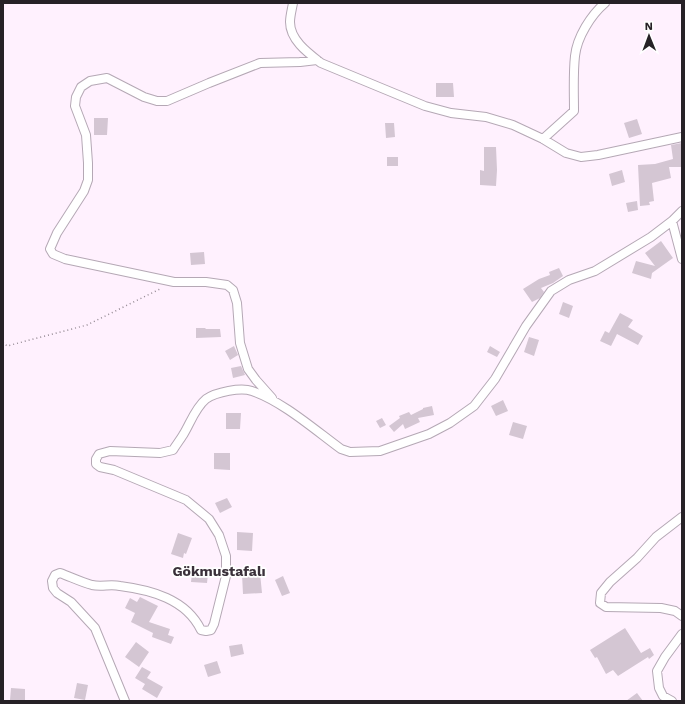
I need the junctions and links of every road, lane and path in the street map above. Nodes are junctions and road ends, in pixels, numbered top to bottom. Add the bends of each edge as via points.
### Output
1 (293, 3) edge
2 (605, 3) edge
3 (318, 60) junction
4 (682, 137) edge
5 (543, 139) junction
6 (682, 211) edge
7 (672, 221) junction
8 (682, 259) edge
9 (174, 282) junction
10 (3, 342) edge
11 (274, 400) junction
12 (682, 517) edge
13 (682, 616) edge
14 (682, 634) edge
15 (125, 701) edge
16 (672, 701) edge

1 - 3 street via 290,23 296,39 307,53
2 - 5 street via 589,21 575,54 574,111
3 - 5 street via 425,106 513,124
3 - 9 street via 260,63 167,101 144,97 107,78 90,81 82,87 76,97 75,106 86,135 88,180 50,249 53,254 65,259
4 - 5 street via 581,157 566,153
6 - 7 street
7 - 8 street
7 - 11 street via 595,271 569,280 551,291 526,326 495,379 474,406 429,434 380,451 350,452 341,449
9 - 10 path via 87,324 7,346
9 - 11 street via 206,282 227,285 233,290 237,304 240,343 248,369
11 - 15 street via 251,390 239,389 220,393 205,400 172,450 160,453 110,451 99,454 96,459 96,464 100,467 114,470 186,500 209,519 219,535 226,556 226,576 214,624 211,630 206,631 201,630 196,620 177,603 158,593 119,586 93,585 60,573 55,575 52,581 53,588 71,602 95,628
12 - 13 street via 656,537 610,582 600,598 600,603 606,607 660,608 675,611
14 - 16 street via 664,657 657,671 659,688 663,696

